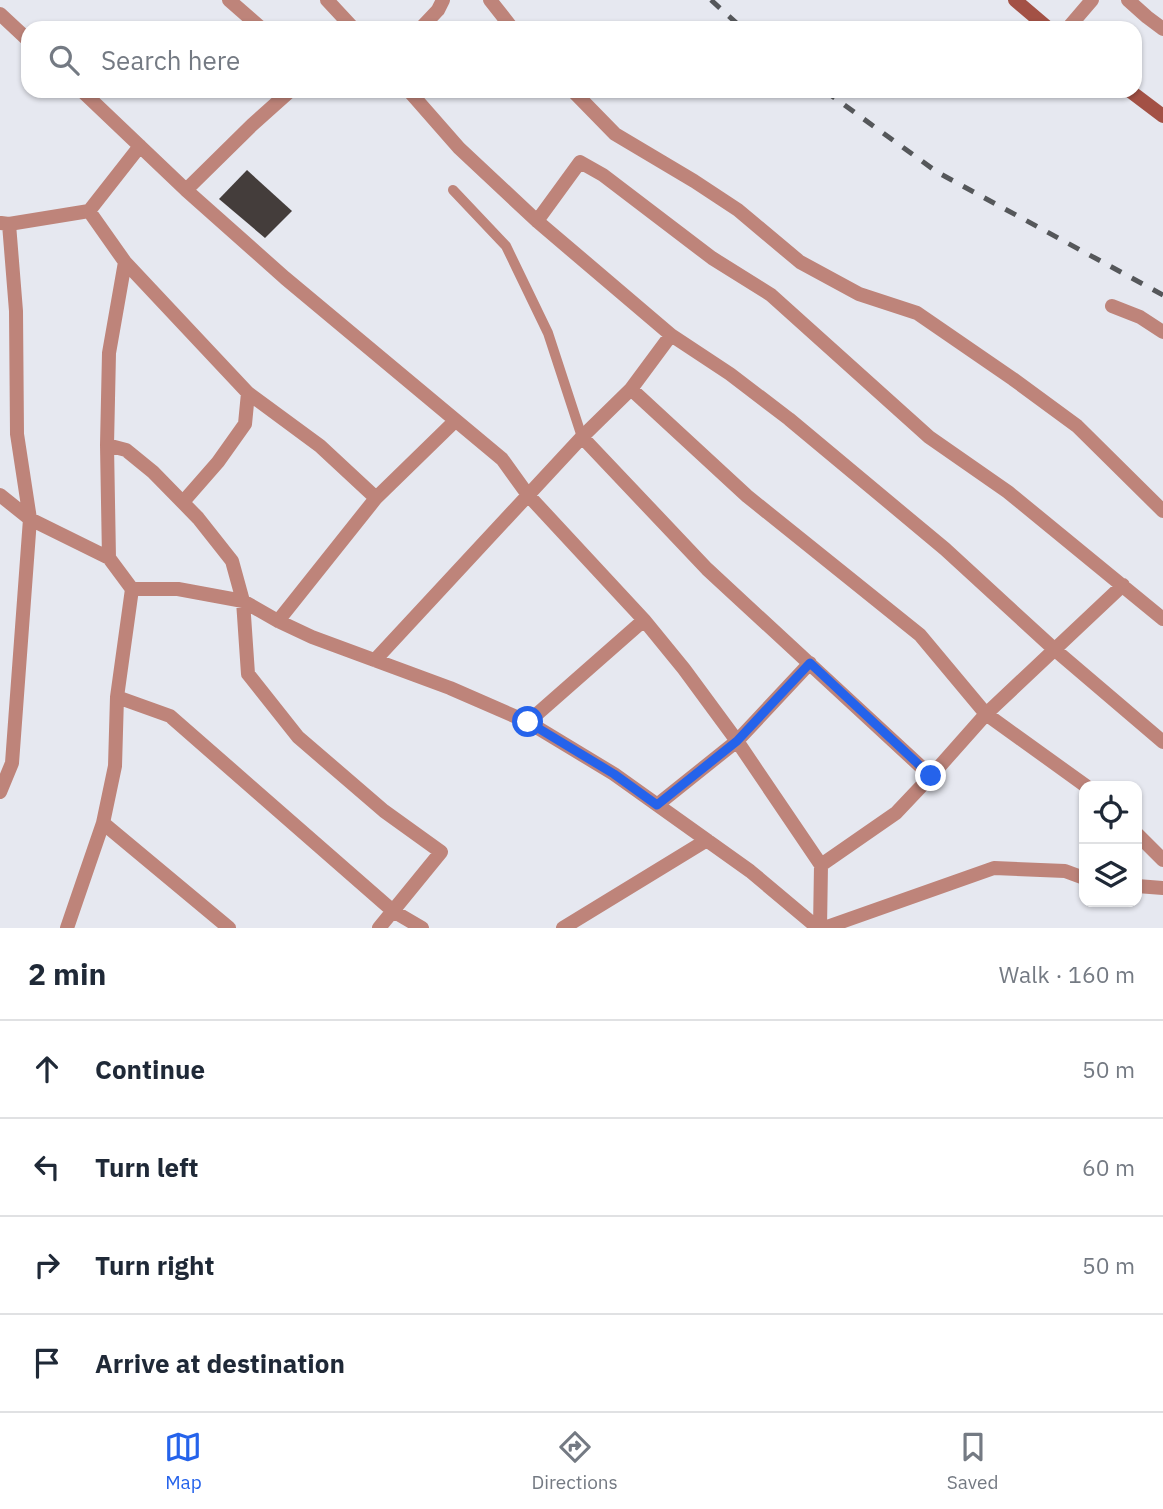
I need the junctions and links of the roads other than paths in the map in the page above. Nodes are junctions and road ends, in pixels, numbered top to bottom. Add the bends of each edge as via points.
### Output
1 (229, 0) edge
2 (327, 0) edge
3 (443, 0) edge
4 (490, 0) edge
5 (1015, 0) edge
6 (1092, 0) edge
7 (1128, 0) edge
8 (0, 13) edge
9 (253, 21) edge
10 (346, 21) edge
11 (428, 21) edge
12 (506, 21) edge
13 (1040, 21) edge
14 (1074, 21) edge
15 (1163, 29) edge
16 (21, 33) edge
17 (90, 98) edge
18 (282, 98) edge
19 (415, 98) edge
20 (580, 98) edge
21 (1139, 98) edge
22 (1163, 116) edge
23 (141, 146) junction
24 (187, 190) junction
25 (453, 191) dead end
26 (89, 211) junction
27 (537, 221) junction
28 (5, 224) edge
29 (125, 262) junction
30 (1112, 306) dead end
31 (1163, 332) edge
32 (671, 335) junction
33 (632, 389) junction
34 (248, 393) junction
35 (455, 421) junction
36 (582, 437) junction
37 (107, 445) junction
38 (0, 495) edge
39 (528, 495) junction
40 (376, 498) junction
41 (183, 502) junction
42 (1163, 511) edge
43 (30, 519) junction
44 (109, 558) junction
45 (1123, 585) junction
46 (132, 589) junction
47 (243, 601) junction
48 (1163, 619) edge
49 (644, 620) junction
50 (278, 621) junction
51 (1054, 649) junction
52 (375, 660) junction
53 (810, 663) junction
54 (117, 697) junction
55 (986, 714) junction
56 (528, 722) junction
57 (737, 741) junction
58 (1163, 742) edge
59 (931, 776) junction
60 (1079, 781) edge
61 (0, 792) edge
62 (657, 805) junction
63 (103, 823) junction
64 (1142, 839) edge
65 (706, 840) junction
66 (1163, 860) edge
67 (821, 865) junction
68 (1079, 876) edge
69 (1142, 886) edge
70 (1163, 888) edge
71 (393, 911) junction
72 (67, 928) edge
73 (229, 928) edge
74 (379, 928) edge
75 (422, 928) edge
76 (563, 928) edge
77 (820, 928) edge

1 - 9 street
2 - 10 street
3 - 11 street
4 - 12 street
5 - 13 street
6 - 14 street
7 - 15 street
8 - 16 street
17 - 23 street
18 - 24 street
19 - 27 street via 459,148
20 - 42 street via 615,134 738,210 800,262 859,294 917,313 1013,379 1077,426
21 - 22 street
23 - 24 street
23 - 26 street
24 - 35 street
25 - 36 lane via 506,246 548,332
26 - 28 street
26 - 29 street
27 - 32 street
27 - 45 street via 580,162 603,175 712,258 771,295 929,438 1008,492
28 - 43 street via 16,311 17,434
29 - 34 street
29 - 37 street via 109,353
30 - 31 street
32 - 33 street
32 - 51 street via 789,419 945,549
33 - 36 street
33 - 55 street via 747,496 920,635
34 - 40 street via 320,446
34 - 41 street via 245,425
35 - 39 street via 502,459
35 - 40 street
36 - 39 street
36 - 53 street via 707,569
37 - 41 street via 126,450
37 - 44 street
38 - 43 street
39 - 49 street
39 - 52 street
40 - 50 street
41 - 47 street via 232,561
43 - 44 street
43 - 61 street via 12,763
44 - 46 street
45 - 48 street
45 - 51 street
46 - 47 street via 178,589
46 - 54 street
47 - 50 street
47 - 71 street via 248,674 298,737 384,811 441,852
49 - 56 street
49 - 57 street
50 - 52 street
51 - 55 street
51 - 58 street
52 - 56 street
53 - 57 street
53 - 59 street
54 - 63 street via 115,766
54 - 71 street via 170,716
55 - 59 street
55 - 60 street
56 - 62 street
57 - 62 street
57 - 67 street
59 - 67 street via 896,813
62 - 65 street
63 - 72 street
63 - 73 street
64 - 66 street
65 - 76 street
65 - 77 street
67 - 77 street
68 - 77 street via 1065,871 994,868
69 - 70 street
71 - 74 street
71 - 75 street

